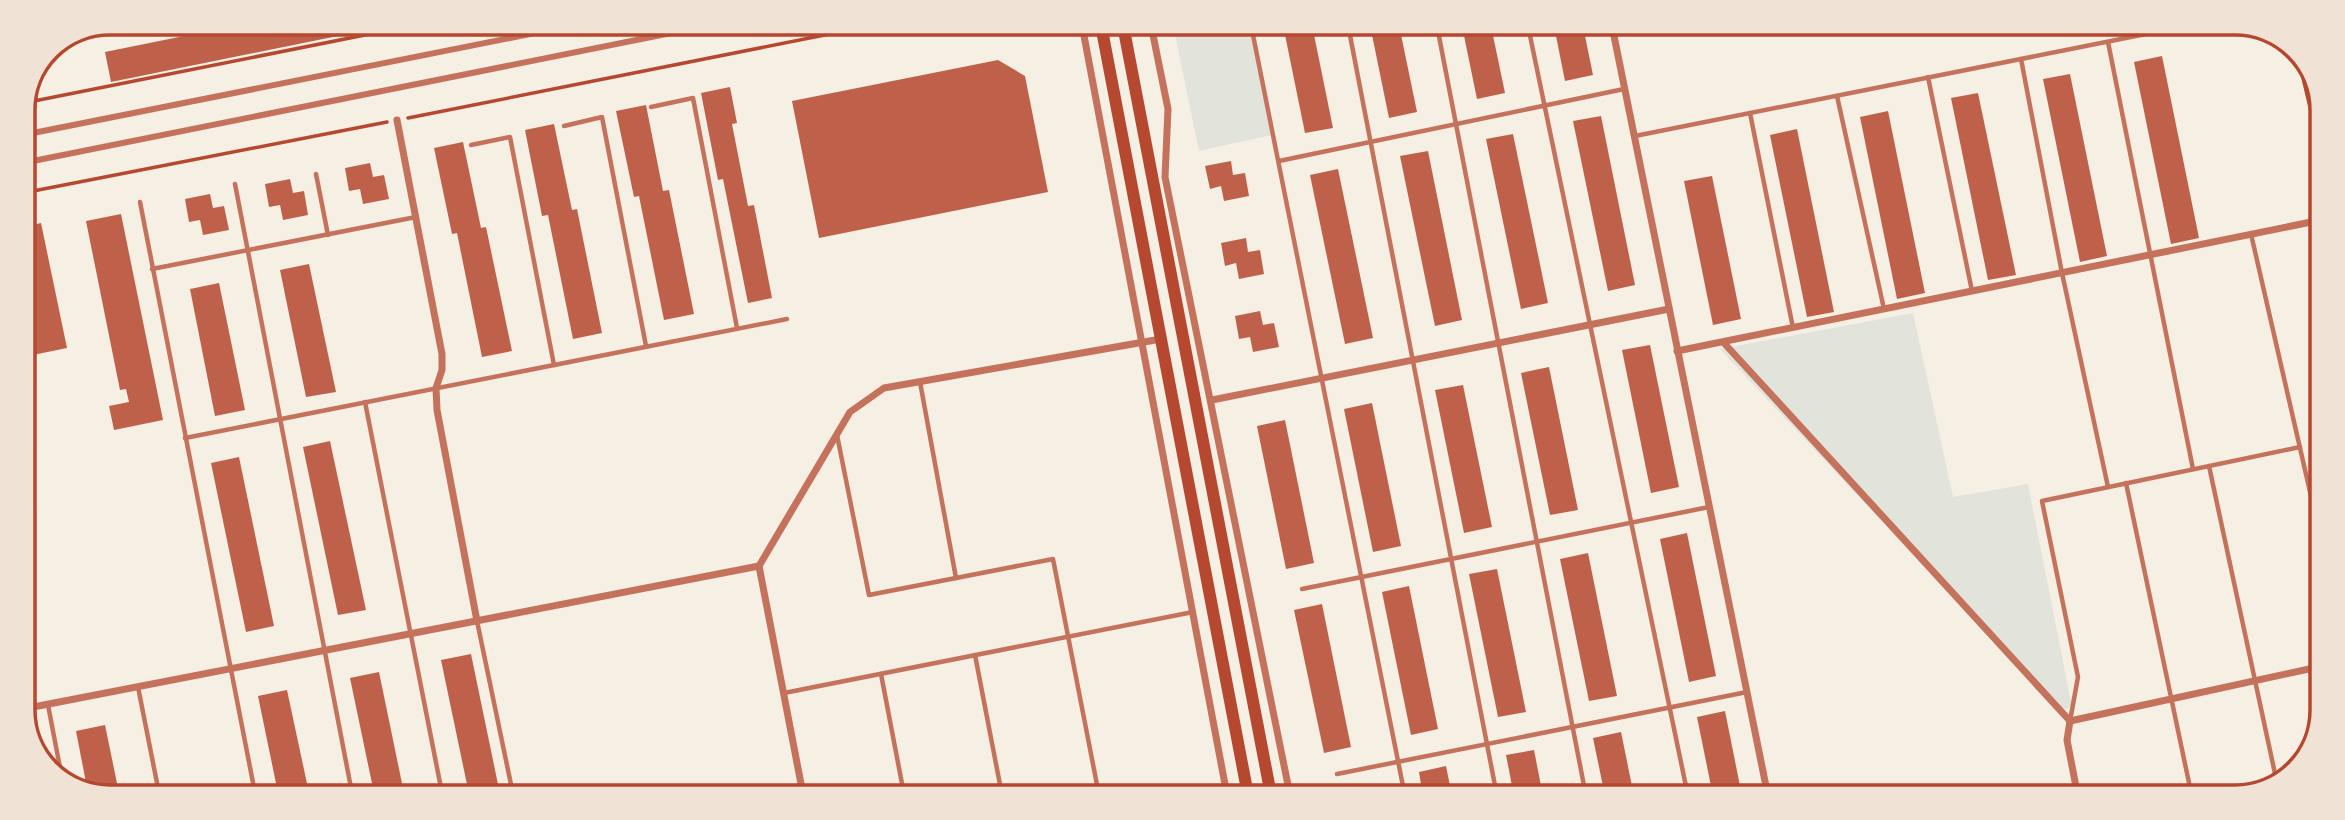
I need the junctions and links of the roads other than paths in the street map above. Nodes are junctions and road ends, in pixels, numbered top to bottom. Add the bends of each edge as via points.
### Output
1 (525, 35) edge
2 (661, 35) edge
3 (1084, 35) edge
4 (1103, 35) edge
5 (1125, 35) edge
6 (1153, 35) edge
7 (1253, 35) edge
8 (1350, 35) edge
9 (1439, 35) edge
10 (1530, 35) edge
11 (1614, 35) edge
12 (2139, 35) edge
13 (2108, 41) junction
14 (2021, 59) junction
15 (1928, 77) junction
16 (1625, 89) junction
17 (1837, 96) junction
18 (1545, 106) junction
19 (651, 107) dead end
20 (1750, 113) junction
21 (397, 120) road end
22 (1456, 124) junction
23 (564, 126) dead end
24 (35, 133) edge
25 (1634, 136) junction
26 (1370, 142) junction
27 (471, 145) dead end
28 (35, 161) edge
29 (1279, 161) junction
30 (316, 174) dead end
31 (235, 184) dead end
32 (140, 202) dead end
33 (416, 217) junction
34 (2310, 222) edge
35 (2251, 234) junction
36 (328, 235) junction
37 (248, 251) junction
38 (2150, 255) junction
39 (152, 269) junction
40 (2062, 273) junction
41 (1972, 292) junction
42 (1669, 310) junction
43 (1884, 310) junction
44 (787, 319) dead end
45 (1590, 325) junction
46 (737, 328) junction
47 (1793, 329) junction
48 (1161, 339) junction
49 (1141, 343) junction
50 (1499, 343) junction
51 (1724, 343) junction
52 (646, 346) junction
53 (1677, 351) junction
54 (1413, 360) junction
55 (554, 365) junction
56 (1322, 378) junction
57 (920, 382) junction
58 (436, 388) junction
59 (1212, 400) junction
60 (365, 402) junction
61 (280, 419) junction
62 (837, 434) junction
63 (185, 438) junction
64 (2300, 447) junction
65 (2209, 466) junction
66 (2193, 469) junction
67 (2126, 483) junction
68 (2108, 487) junction
69 (2310, 491) edge
70 (1709, 507) junction
71 (1631, 522) junction
72 (1537, 541) junction
73 (1451, 558) junction
74 (759, 566) junction
75 (1361, 576) junction
76 (956, 578) junction
77 (1302, 589) dead end
78 (1193, 612) junction
79 (477, 621) junction
80 (411, 634) junction
81 (1068, 637) junction
82 (324, 651) junction
83 (975, 655) junction
84 (231, 669) junction
85 (2310, 669) edge
86 (881, 674) junction
87 (2254, 681) junction
88 (138, 687) junction
89 (1746, 692) junction
90 (784, 693) junction
91 (2172, 698) junction
92 (48, 705) junction
93 (35, 707) edge
94 (1670, 707) junction
95 (2070, 721) junction
96 (1573, 727) junction
97 (1487, 744) junction
98 (1398, 762) junction
99 (60, 766) edge
100 (2275, 773) edge
101 (1337, 774) dead end
102 (157, 785) edge
103 (253, 785) edge
104 (350, 785) edge
105 (440, 785) edge
106 (511, 785) edge
107 (801, 785) edge
108 (902, 785) edge
109 (1000, 785) edge
110 (1097, 785) edge
111 (1225, 785) edge
112 (1246, 785) edge
113 (1269, 785) edge
114 (1288, 785) edge
115 (1403, 785) edge
116 (1495, 785) edge
117 (1584, 785) edge
118 (1687, 785) edge
119 (1766, 785) edge
120 (2076, 785) edge
121 (2190, 785) edge

1 - 24 street
2 - 28 street
3 - 49 street
4 - 48 main road
5 - 113 main road
6 - 59 street via 1168,109 1165,177
7 - 29 lane
8 - 26 lane
9 - 22 lane
10 - 18 lane
11 - 16 street
12 - 13 lane
13 - 14 lane
13 - 38 lane
14 - 15 lane
14 - 40 lane
15 - 17 lane
15 - 41 lane
16 - 18 lane
16 - 25 street
17 - 20 lane
17 - 43 lane
18 - 22 lane
18 - 45 lane
19 - 46 lane via 693,98
20 - 25 lane
20 - 47 lane
21 - 33 street
22 - 26 lane
22 - 50 lane
23 - 52 lane via 602,117
25 - 42 street
26 - 29 lane
26 - 54 lane
27 - 55 lane via 510,137
29 - 56 lane
30 - 36 lane
31 - 37 lane
32 - 39 lane
33 - 36 lane
33 - 58 street via 442,354
34 - 35 street
35 - 38 street
35 - 64 lane
36 - 37 lane
37 - 39 lane
37 - 61 lane
38 - 40 street
38 - 66 lane
39 - 63 lane
40 - 41 street
40 - 68 lane
41 - 43 street
42 - 45 street
42 - 53 street
43 - 47 street
44 - 46 lane
45 - 50 street
45 - 71 lane
46 - 52 lane
47 - 51 street
48 - 49 street
48 - 112 main road
49 - 57 street
49 - 78 street
50 - 54 street
50 - 72 lane
51 - 53 street
51 - 95 street
52 - 55 lane
53 - 70 street
54 - 56 street
54 - 73 lane
55 - 58 lane
56 - 59 street
56 - 75 lane
57 - 62 street via 884,388 850,412
57 - 76 lane
58 - 60 lane
58 - 79 street
59 - 114 street
60 - 61 lane
60 - 80 lane
61 - 63 lane
61 - 82 lane
62 - 74 street
62 - 76 lane via 869,595
63 - 84 lane
64 - 65 lane
64 - 69 lane
65 - 66 lane
65 - 87 lane
66 - 67 lane
67 - 68 lane
67 - 91 lane
68 - 95 lane via 2042,501 2078,677
70 - 71 lane
70 - 89 street
71 - 72 lane
71 - 94 lane
72 - 73 lane
72 - 96 lane
73 - 75 lane
73 - 97 lane
74 - 79 street
74 - 90 street
75 - 77 lane
75 - 98 lane
76 - 81 lane via 1053,559
78 - 81 lane
78 - 111 street
79 - 80 street
79 - 106 lane
80 - 82 street
80 - 105 lane
81 - 83 lane
81 - 110 lane
82 - 84 street
82 - 104 lane
83 - 86 lane
83 - 109 lane
84 - 88 street
84 - 103 lane
85 - 87 street
86 - 90 lane
86 - 108 lane
87 - 91 street
87 - 100 lane
88 - 92 street
88 - 102 lane
89 - 94 lane
89 - 119 street
90 - 107 street
91 - 95 street
91 - 121 lane
92 - 93 street
92 - 99 lane
94 - 96 lane
94 - 118 lane
95 - 120 street via 2067,740
96 - 97 lane
96 - 117 lane
97 - 98 lane
97 - 116 lane
98 - 101 lane
98 - 115 lane

